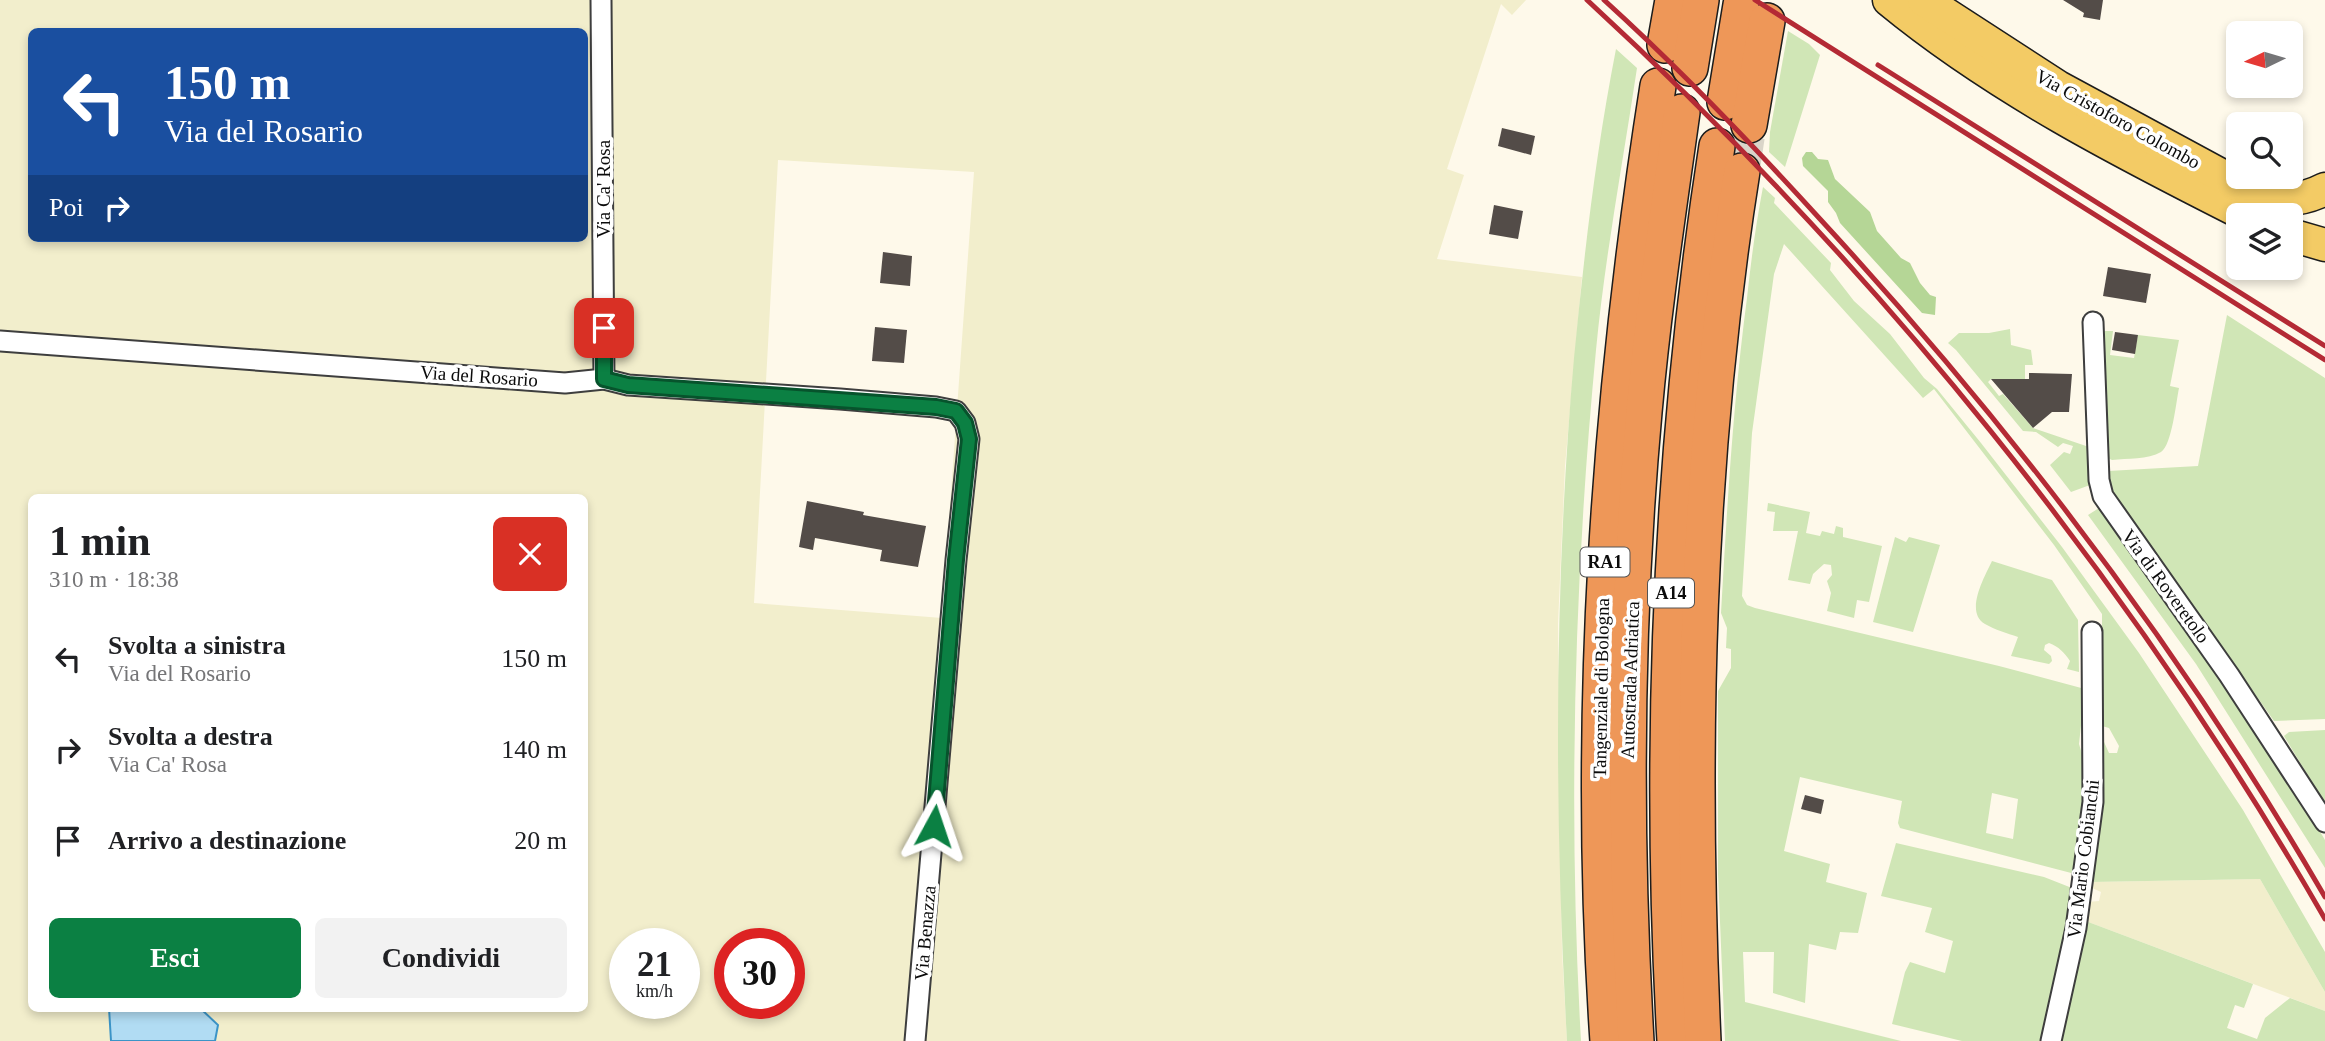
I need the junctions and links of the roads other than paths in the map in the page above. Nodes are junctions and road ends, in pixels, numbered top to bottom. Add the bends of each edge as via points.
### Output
1 (601, 0) edge
2 (1673, 0) edge
3 (1701, 0) edge
4 (1889, 0) edge
5 (1924, 0) edge
6 (1754, 13) dead end
7 (1658, 86) dead end
8 (1682, 112) dead end
9 (1737, 114) tunnel mouth
10 (1717, 146) tunnel mouth
11 (1742, 172) tunnel mouth
12 (2325, 189) edge
13 (2226, 204) edge
14 (2303, 239) edge
15 (2325, 246) edge
16 (2093, 322) dead end
17 (0, 341) edge
18 (604, 379) junction
19 (956, 411) joint
20 (2092, 632) dead end
21 (2325, 822) edge
22 (915, 1041) edge
23 (1608, 1041) edge
24 (1636, 1041) edge
25 (1675, 1041) edge
26 (1703, 1041) edge
27 (2051, 1041) edge

1 - 18 street, Via Ca' Rosa
2 - 3 highway via 1678,56
4 - 13 main road, Via Cristoforo Colombo via 2030,98
5 - 12 main road, Via Cristoforo Colombo via 2066,92 2252,192 2290,199
6 - 9 highway
7 - 23 highway, Tangenziale di Bologna / RA1 via 1624,336 1605,572 1599,814
8 - 24 highway, Autostrada Adriatica / A14 via 1644,411 1632,596 1628,872
10 - 25 highway, Autostrada Adriatica / A14 via 1692,326 1672,586 1667,830
11 - 26 highway via 1712,410 1700,585 1696,811
14 - 15 main road
16 - 21 street, Via di Roveretolo via 2103,496
17 - 18 street, Via del Rosario via 565,383
18 - 19 street, Via del Rosario via 628,385
19 - 22 street, Via Benazza via 969,439
20 - 27 street, Via Mario Cobianchi via 2093,802 2076,928

